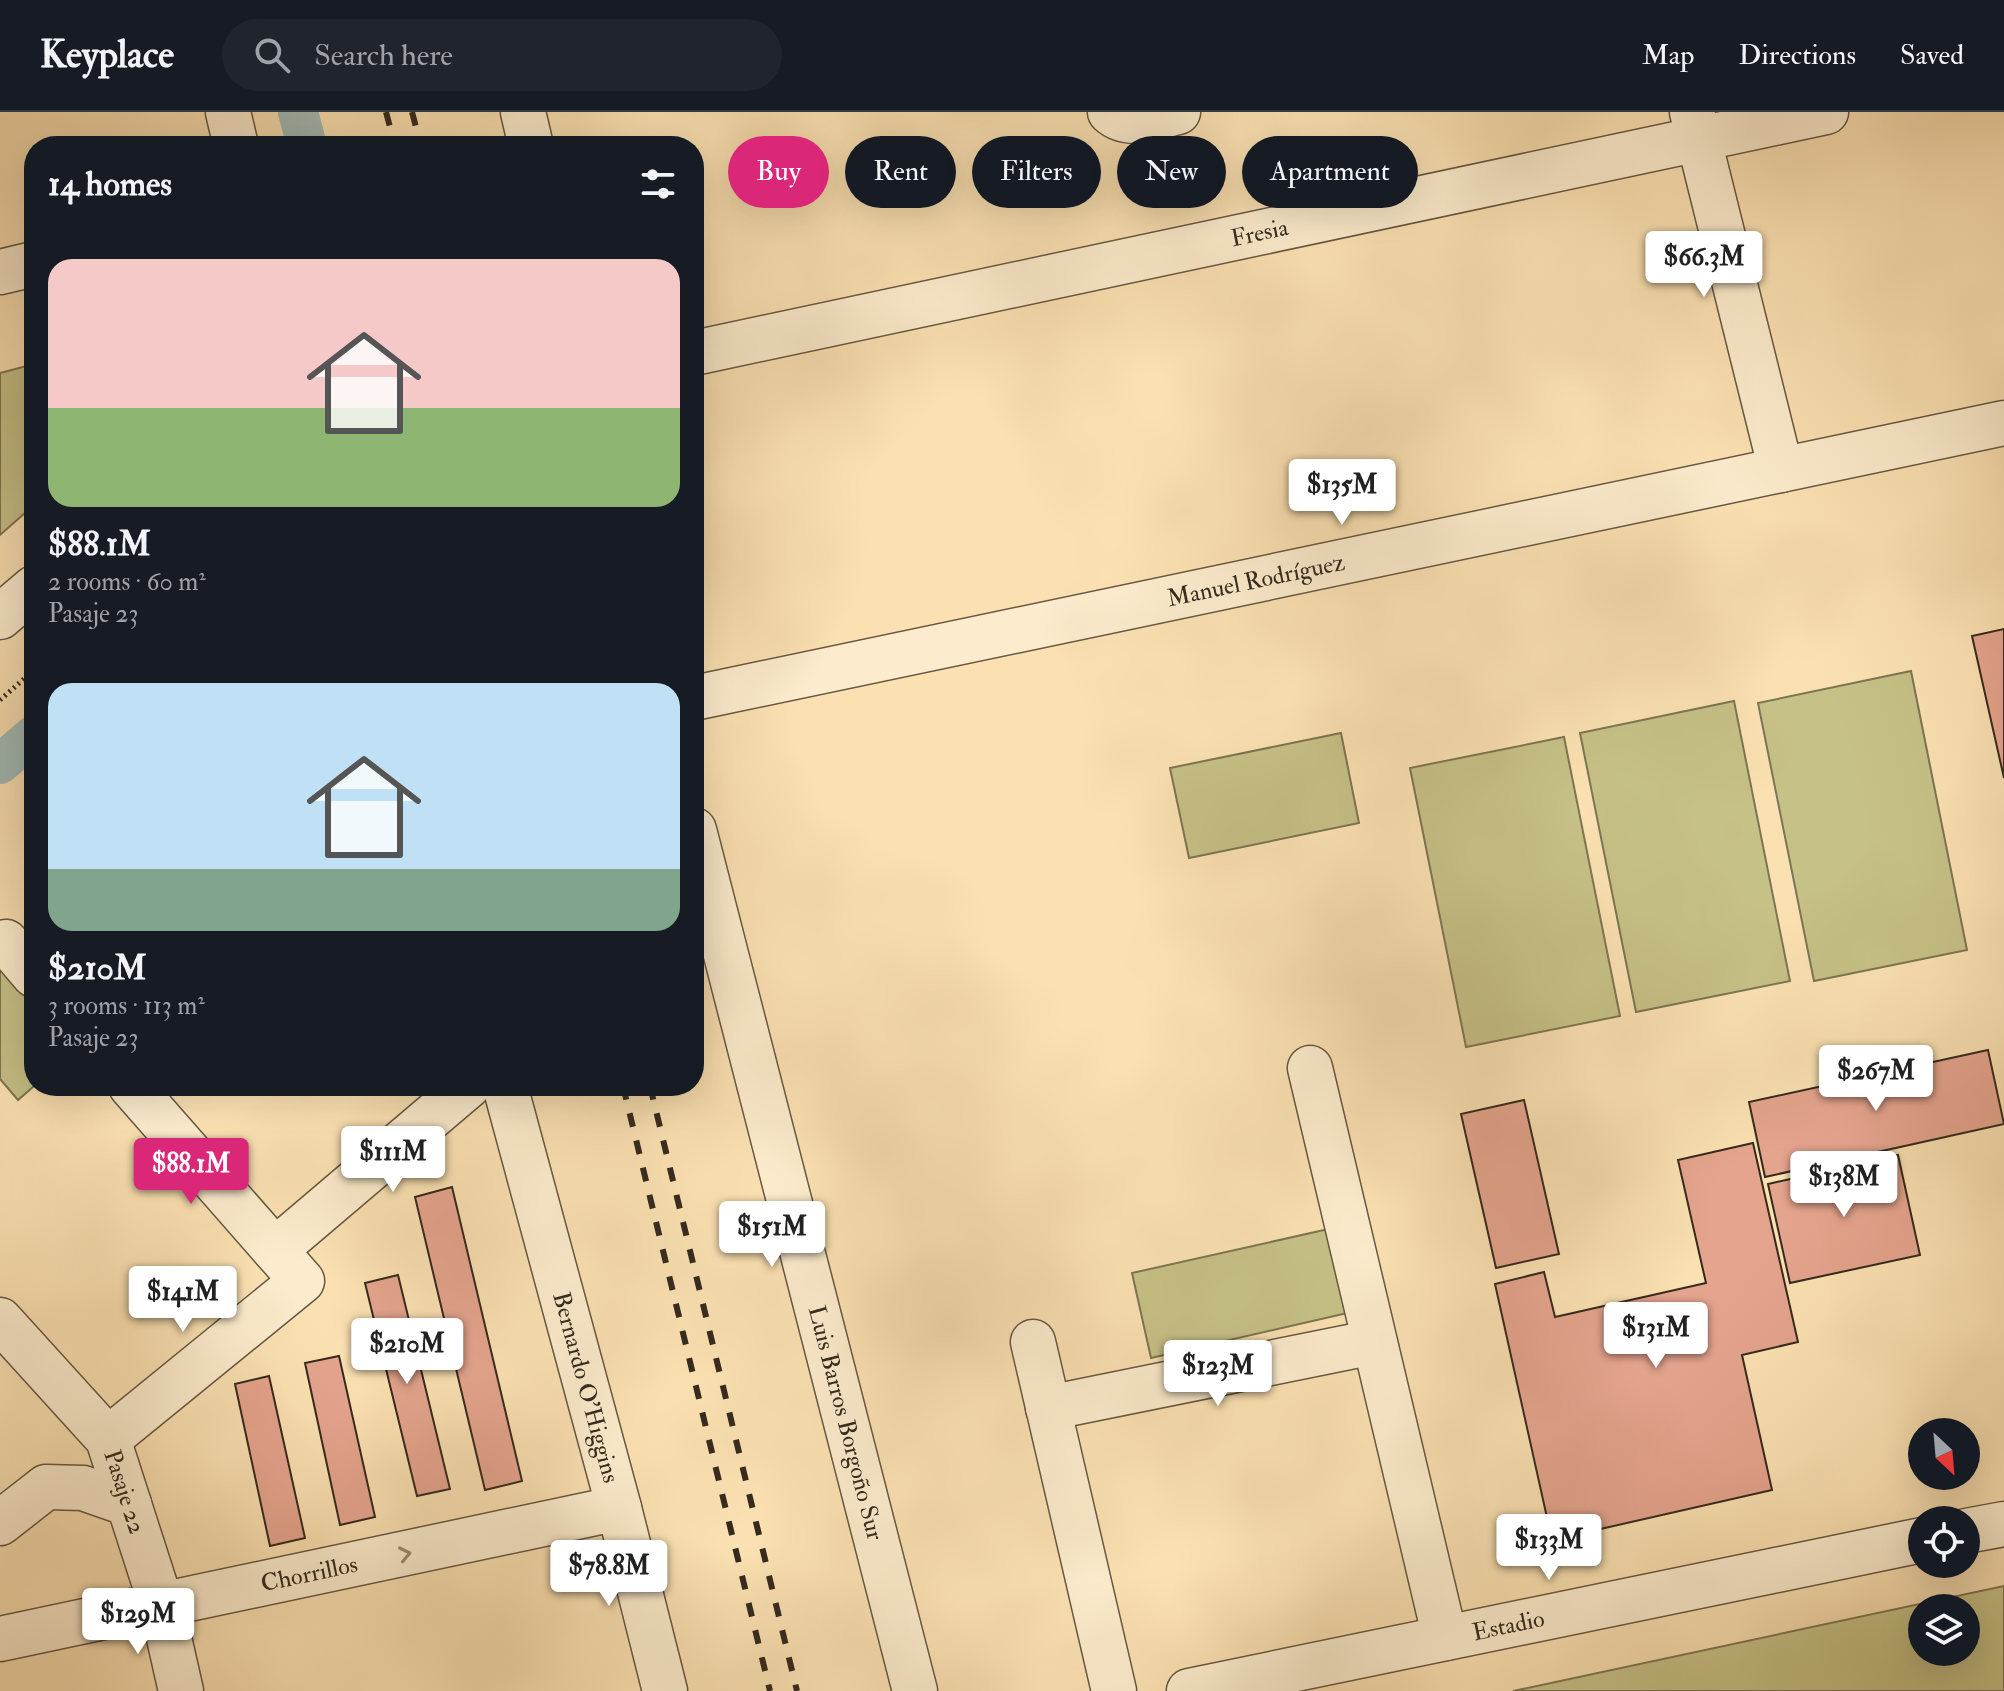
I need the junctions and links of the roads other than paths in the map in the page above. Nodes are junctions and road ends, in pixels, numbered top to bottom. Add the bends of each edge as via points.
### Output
1 (228, 112) edge
2 (523, 112) edge
3 (1110, 112) edge
4 (1178, 112) edge
5 (1826, 112) edge
6 (1696, 125) edge
7 (234, 136) edge
8 (529, 136) edge
9 (24, 266) edge
10 (0, 272) edge
11 (704, 351) edge
12 (2004, 423) edge
13 (1781, 470) junction
14 (24, 597) edge
15 (0, 617) edge
16 (704, 696) edge
17 (704, 869) edge
18 (1310, 1068) dead end
19 (140, 1096) edge
20 (458, 1096) edge
21 (508, 1096) edge
22 (288, 1265) junction
23 (0, 1320) edge
24 (1033, 1342) dead end
25 (1374, 1342) junction
26 (1048, 1408) junction
27 (108, 1439) junction
28 (129, 1504) junction
29 (619, 1508) junction
30 (0, 1523) edge
31 (2004, 1524) edge
32 (1980, 1528) edge
33 (1908, 1543) edge
34 (162, 1607) junction
35 (1445, 1638) junction
36 (0, 1639) edge
37 (181, 1691) edge
38 (665, 1691) edge
39 (915, 1691) edge
40 (1114, 1691) edge
41 (1189, 1691) edge

1 - 7 street
2 - 8 street
3 - 4 street via 1130,122
5 - 6 street, Fresia
6 - 11 street, Fresia
6 - 13 street
9 - 10 street
12 - 13 street, Manuel Rodríguez
13 - 16 street, Manuel Rodríguez
14 - 15 street
17 - 39 street, Luis Barros Borgoño Sur
18 - 25 street
19 - 22 street
20 - 22 street
21 - 29 street, Bernardo O'Higgins
22 - 27 street
23 - 27 street, Pasaje 22
24 - 26 street
25 - 26 street
25 - 35 street
26 - 40 street
27 - 28 street, Pasaje 22
28 - 30 street via 83,1488 46,1487
28 - 34 street, Pasaje 22
34 -> 29 street, Chorrillos
29 - 38 street, Bernardo O'Higgins
31 - 32 street
33 - 35 street, Estadio
34 - 36 street, Chorrillos
34 - 37 street, Pasaje 22
35 - 41 street, Estadio

